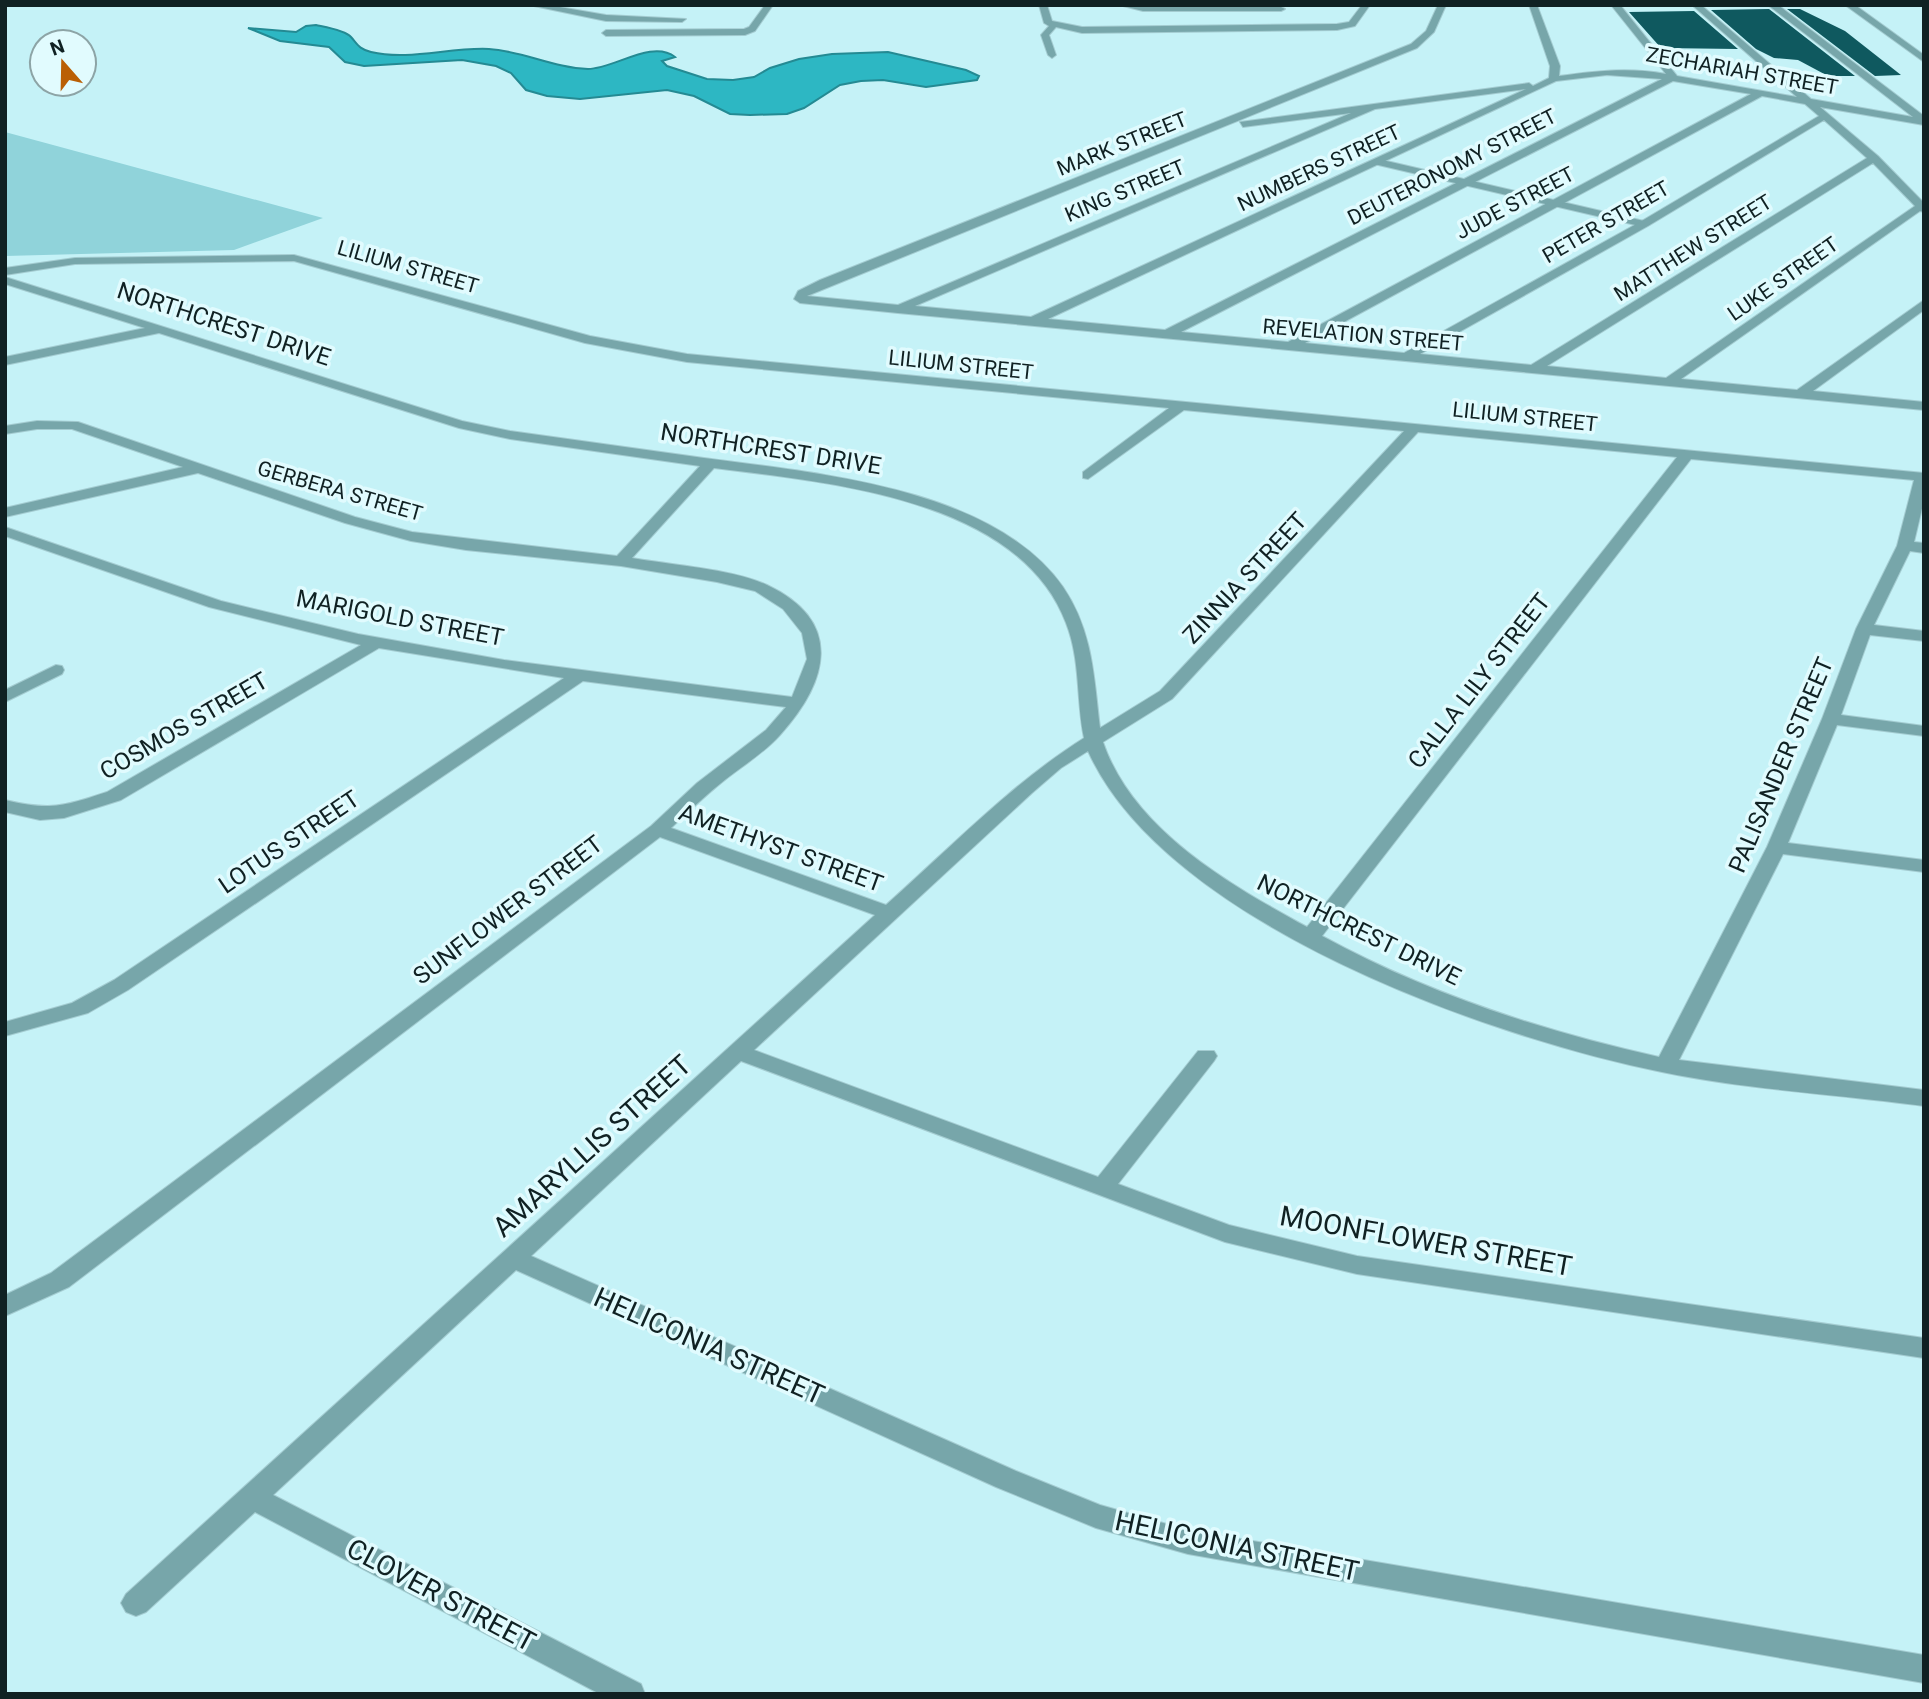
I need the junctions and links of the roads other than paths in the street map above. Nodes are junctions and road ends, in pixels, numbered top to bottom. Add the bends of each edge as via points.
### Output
1 (533, 5) edge
2 (609, 5) edge
3 (769, 5) edge
4 (1043, 5) edge
5 (1123, 5) edge
6 (1366, 5) edge
7 (1442, 5) edge
8 (1533, 5) edge
9 (1615, 5) edge
10 (1696, 5) edge
11 (1772, 5) edge
12 (1849, 5) edge
13 (1203, 7) edge
14 (1283, 7) edge
15 (581, 14) junction
16 (620, 18) junction
17 (1053, 26) junction
18 (1266, 29) junction
19 (670, 33) junction
20 (1052, 55) dead end
21 (1924, 59) edge
22 (1673, 78) junction
23 (1550, 81) junction
24 (1761, 93) junction
25 (1807, 102) junction
26 (1372, 107) junction
27 (1825, 116) junction
28 (1924, 122) edge
29 (1214, 128) junction
30 (1874, 158) junction
31 (1378, 162) junction
32 (1464, 182) junction
33 (1555, 203) junction
34 (1922, 208) edge
35 (1644, 224) junction
36 (5, 272) edge
37 (5, 280) edge
38 (800, 299) joint
39 (1924, 304) edge
40 (894, 310) junction
41 (1028, 323) junction
42 (158, 330) junction
43 (1166, 335) junction
44 (1288, 348) junction
45 (1404, 358) junction
46 (5, 361) edge
47 (1532, 370) junction
48 (1667, 383) junction
49 (1799, 395) junction
50 (1924, 406) edge
51 (1179, 407) junction
52 (1415, 428) junction
53 (5, 430) edge
54 (1687, 454) junction
55 (710, 463) junction
56 (196, 469) junction
57 (1087, 475) dead end
58 (1923, 477) edge
59 (5, 513) edge
60 (5, 531) edge
61 (1905, 546) junction
62 (1924, 548) edge
63 (621, 561) junction
64 (1864, 629) junction
65 (1924, 636) edge
66 (376, 643) junction
67 (56, 670) dead end
68 (580, 675) junction
69 (5, 697) edge
70 (798, 703) junction
71 (1831, 719) junction
72 (1924, 731) edge
73 (1093, 739) junction
74 (5, 806) edge
75 (657, 830) junction
76 (1777, 846) junction
77 (1924, 866) edge
78 (888, 913) junction
79 (1309, 939) junction
80 (10, 1028) edge
81 (738, 1052) junction
82 (1206, 1056) dead end
83 (1666, 1065) junction
84 (1924, 1098) edge
85 (1102, 1188) junction
86 (513, 1258) junction
87 (5, 1306) edge
88 (1924, 1348) edge
89 (252, 1497) junction
90 (136, 1603) dead end
91 (1924, 1669) edge
92 (630, 1694) edge

1 - 15 street
2 - 15 street
3 - 19 street via 745,32
4 - 17 street via 1045,20
5 - 13 street
6 - 18 street via 1352,24 1344,26
7 - 29 street, MARK STREET via 1430,32 1414,46
8 - 23 street via 1555,66
9 - 22 street
10 - 25 street
11 - 28 street
12 - 21 street
13 - 14 street
14 - 18 street
15 - 16 street
16 - 19 street via 605,35
16 - 19 street via 685,15
17 - 18 street via 1082,30
17 - 20 street via 1045,35
22 - 23 street, ZECHARIAH STREET via 1623,71
22 - 24 street, ZECHARIAH STREET
22 - 32 street, DEUTERONOMY STREET
23 - 26 street, ZECHARIAH STREET
23 - 31 street, NUMBERS STREET
24 - 25 street, ZECHARIAH STREET
24 - 33 street, JUDE STREET
25 - 27 street
25 - 28 street, ZECHARIAH STREET
26 - 29 street, ZECHARIAH STREET
26 - 40 street, KING STREET
27 - 30 street
27 - 35 street, PETER STREET
29 - 38 street, MARK STREET via 824,283
30 - 34 street
30 - 47 street, MATTHEW STREET
31 - 32 street
31 - 41 street, NUMBERS STREET
32 - 33 street
32 - 43 street, DEUTERONOMY STREET
33 - 35 street
33 - 44 street, JUDE STREET
34 - 48 street, LUKE STREET
35 - 45 street, PETER STREET
36 - 51 street, LILIUM STREET via 75,261 294,258 642,351
37 - 42 street, NORTHCREST DRIVE
38 - 40 street, REVELATION STREET
39 - 49 street
40 - 41 street, REVELATION STREET
41 - 43 street, REVELATION STREET
42 - 46 street
42 - 55 street, NORTHCREST DRIVE via 459,424
43 - 44 street, REVELATION STREET
44 - 45 street, REVELATION STREET
45 - 47 street, REVELATION STREET
47 - 48 street, REVELATION STREET
48 - 49 street, REVELATION STREET
49 - 50 street, REVELATION STREET
51 - 52 street, LILIUM STREET
51 - 57 street
52 - 54 street, LILIUM STREET
52 - 73 street, ZINNIA STREET via 1166,695
53 - 56 street, GERBERA STREET via 73,425
54 - 58 street, LILIUM STREET
54 - 79 street, CALLA LILY STREET
55 - 63 street
55 - 73 street, NORTHCREST DRIVE via 836,479 894,493 952,513 1007,543 1043,570 1079,631
56 - 59 street
56 - 63 street, GERBERA STREET via 411,536
58 - 61 street, PALISANDER STREET
60 - 66 street, MARIGOLD STREET via 216,604
61 - 62 street
61 - 64 street, PALISANDER STREET
63 - 70 street, SUNFLOWER STREET via 750,585 789,606 810,632 815,659
64 - 65 street
64 - 71 street, PALISANDER STREET
66 - 68 street, MARIGOLD STREET
66 - 74 street, COSMOS STREET via 114,796 64,812 40,814
67 - 69 street
68 - 70 street, MARIGOLD STREET
68 - 80 street, LOTUS STREET via 121,985 80,1008
70 - 75 street, SUNFLOWER STREET via 772,734
71 - 72 street
71 - 76 street, PALISANDER STREET
73 - 78 street, AMARYLLIS STREET via 1025,789
73 - 79 street, NORTHCREST DRIVE via 1111,777 1153,830 1227,891
75 - 78 street, AMETHYST STREET
75 - 87 street, SUNFLOWER STREET via 60,1280
76 - 77 street
76 - 83 street, PALISANDER STREET
78 - 81 street, AMARYLLIS STREET
79 - 83 street, NORTHCREST DRIVE via 1423,995 1535,1034
81 - 85 street, MOONFLOWER STREET
81 - 86 street, AMARYLLIS STREET
82 - 85 street
83 - 84 street, NORTHCREST DRIVE
85 - 88 street, MOONFLOWER STREET via 1225,1233 1357,1265
86 - 89 street, AMARYLLIS STREET
86 - 91 street, HELICONIA STREET via 1096,1516 1188,1542
89 - 90 street, AMARYLLIS STREET
89 - 92 street, CLOVER STREET

